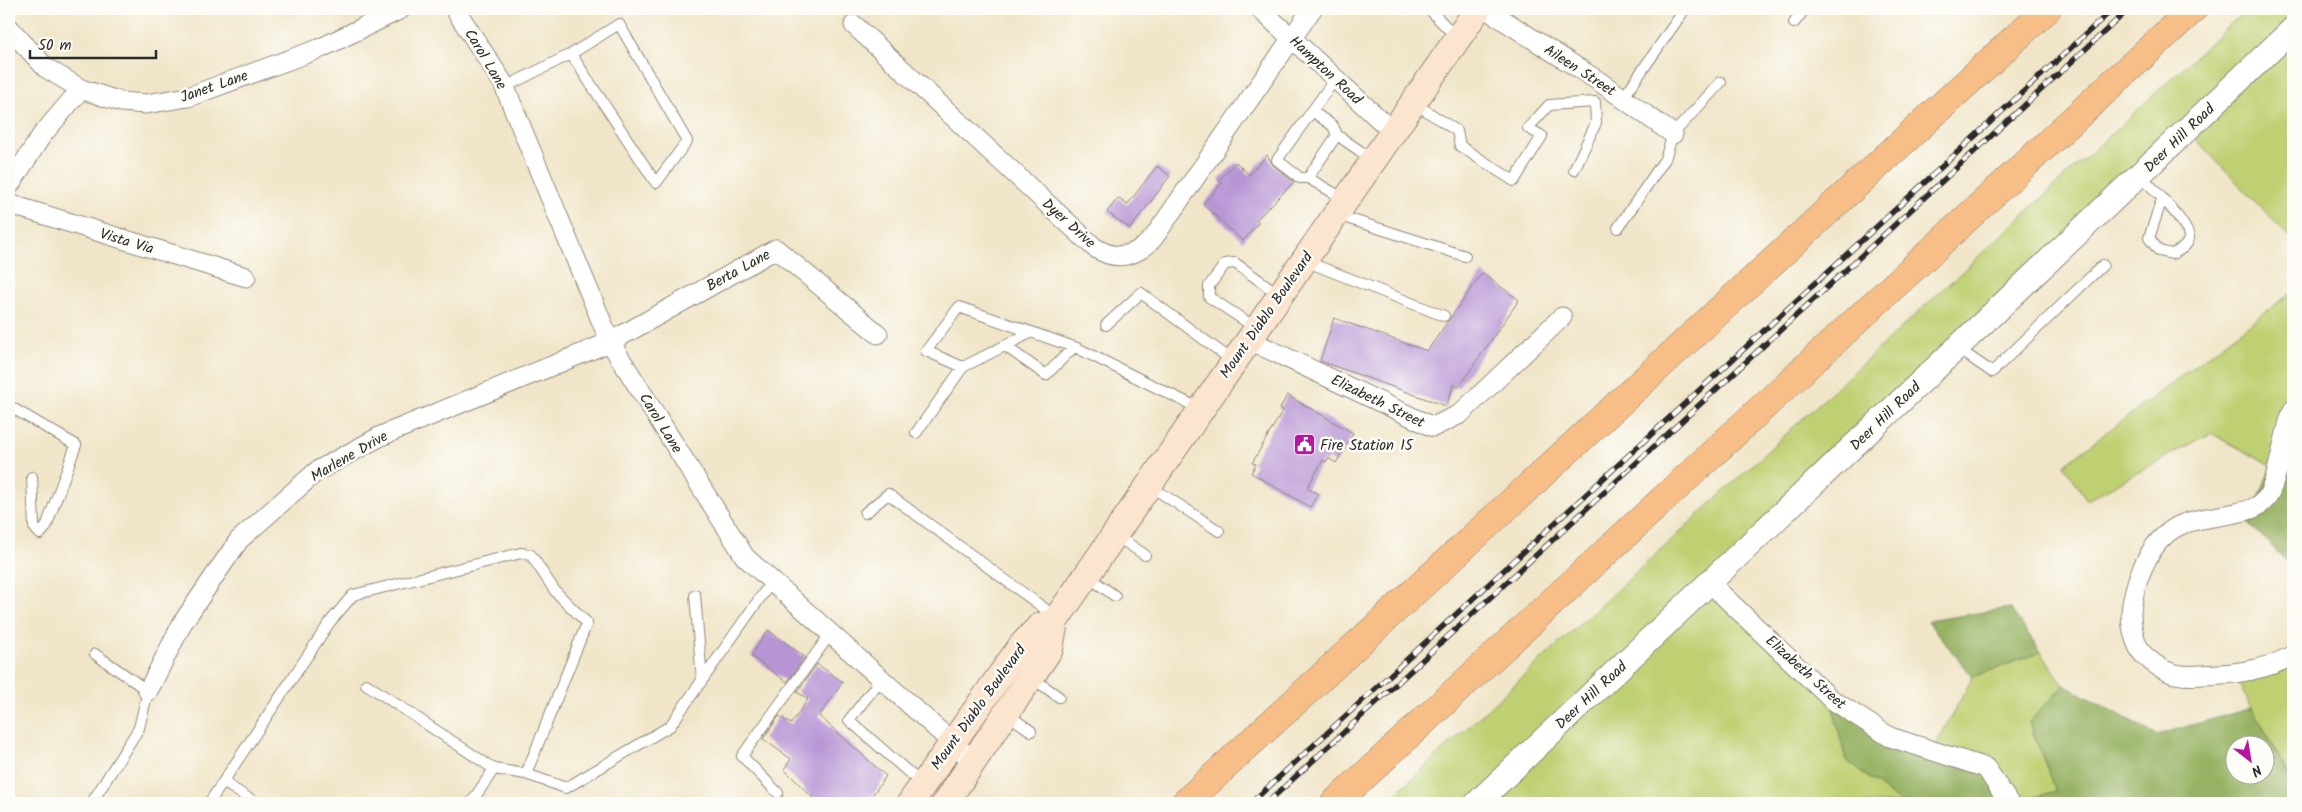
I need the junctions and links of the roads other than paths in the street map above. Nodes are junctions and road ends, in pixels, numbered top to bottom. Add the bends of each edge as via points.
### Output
1 (401, 9) edge
2 (455, 9) edge
3 (1260, 9) edge
4 (1312, 9) edge
5 (1429, 9) edge
6 (1478, 9) edge
7 (1486, 9) edge
8 (1685, 9) edge
9 (1805, 9) edge
10 (2047, 9) edge
11 (2193, 9) edge
12 (1794, 22) dead end
13 (854, 25) dead end
14 (9, 28) edge
15 (2293, 29) edge
16 (1291, 38) junction
17 (1458, 38) junction
18 (570, 54) junction
19 (1335, 79) junction
20 (1721, 82) dead end
21 (505, 87) junction
22 (81, 89) junction
23 (1623, 98) junction
24 (1414, 102) junction
25 (1312, 111) junction
26 (1393, 132) junction
27 (1673, 134) junction
28 (1337, 135) junction
29 (1373, 160) junction
30 (1574, 170) dead end
31 (2140, 174) junction
32 (1308, 178) junction
33 (9, 186) edge
34 (2162, 199) junction
35 (9, 204) edge
36 (1341, 207) junction
37 (1618, 228) dead end
38 (1465, 256) dead end
39 (1304, 261) junction
40 (2103, 265) dead end
41 (246, 277) dead end
42 (1280, 295) junction
43 (1444, 316) dead end
44 (1562, 317) dead end
45 (1106, 325) dead end
46 (1032, 332) junction
47 (878, 334) dead end
48 (1253, 334) junction
49 (610, 342) junction
50 (1005, 346) junction
51 (1074, 347) junction
52 (1957, 348) junction
53 (1234, 362) junction
54 (963, 367) junction
55 (9, 406) edge
56 (1201, 409) junction
57 (2293, 410) edge
58 (916, 433) dead end
59 (32, 477) dead end
60 (1149, 485) junction
61 (865, 513) dead end
62 (1219, 531) dead end
63 (1115, 534) junction
64 (1145, 555) dead end
65 (1086, 576) junction
66 (772, 581) junction
67 (1710, 583) junction
68 (695, 595) dead end
69 (1115, 596) dead end
70 (1056, 620) junction
71 (831, 633) junction
72 (95, 654) dead end
73 (2293, 655) edge
74 (1031, 677) junction
75 (882, 678) junction
76 (702, 680) junction
77 (366, 684) dead end
78 (148, 691) junction
79 (1059, 697) dead end
80 (1006, 713) junction
81 (1031, 731) dead end
82 (952, 742) junction
83 (974, 762) junction
84 (494, 769) junction
85 (526, 774) junction
86 (223, 782) junction
87 (778, 793) dead end
88 (917, 794) edge
89 (94, 799) dead end
90 (209, 803) edge
91 (256, 803) edge
92 (471, 803) edge
93 (945, 803) edge
94 (1185, 803) edge
95 (1335, 803) edge
96 (1477, 803) edge
97 (2009, 803) edge

1 - 22 street, Janet Lane via 321,48 188,97 146,104 121,102
2 - 21 street, Carol Lane
3 - 16 street, Hampton Road
4 - 16 street, Dyer Drive
5 - 17 lane
6 - 17 main road, Mount Diablo Boulevard
7 - 23 street, Aileen Street
8 - 23 lane
9 - 12 lane
10 - 94 highway
11 - 95 highway
13 - 16 street, Dyer Drive via 1094,247 1114,256 1136,253 1146,247
14 - 22 street, Janet Lane via 46,68
15 - 31 street, Deer Hill Road
16 - 19 street, Hampton Road
17 - 24 main road, Mount Diablo Boulevard
18 - 18 lane via 581,70 656,183 687,140 619,24
18 - 21 lane
19 - 25 lane
19 - 26 street, Hampton Road
20 - 27 lane
21 - 49 street, Carol Lane
22 - 33 street via 42,135
23 - 27 street, Aileen Street
24 - 26 main road, Mount Diablo Boulevard
24 - 30 lane via 1457,131 1460,146 1514,181 1542,136 1528,128 1549,105 1595,102 1596,123
25 - 28 lane via 1333,126
25 - 32 lane via 1277,160 1300,178
26 - 29 main road, Mount Diablo Boulevard
27 - 37 lane via 1665,159
28 - 29 lane
28 - 32 lane
29 - 36 main road, Mount Diablo Boulevard
31 - 34 lane
31 - 52 street, Deer Hill Road
32 - 36 lane
34 - 34 lane via 2149,238 2159,251 2172,254 2186,244 2189,237
35 - 41 street, Vista Via
36 - 38 lane
36 - 39 main road, Mount Diablo Boulevard
39 - 42 main road, Mount Diablo Boulevard
39 - 43 lane
40 - 52 lane via 1992,372
42 - 48 main road, Mount Diablo Boulevard
42 - 48 lane via 1235,263 1225,264 1209,286 1209,297
44 - 48 street, Elizabeth Street via 1460,414 1433,428
45 - 53 lane via 1141,293
46 - 50 lane
46 - 51 lane
46 - 54 lane via 959,307 926,351
47 - 49 street, Berta Lane via 776,249
48 - 53 main road, Mount Diablo Boulevard
49 - 66 street, Carol Lane via 746,557
49 - 78 street, Marlene Drive via 381,436 317,471 239,540 183,622
50 - 51 lane via 1046,375
50 - 54 lane
51 - 56 lane
52 - 67 street, Deer Hill Road
53 - 56 main road, Mount Diablo Boulevard
54 - 58 lane
55 - 59 lane via 76,445 46,527 40,534 34,527
56 - 60 main road, Mount Diablo Boulevard
57 - 73 street via 2268,498 2254,509 2183,524 2167,532 2150,554 2137,580 2132,607 2135,638 2142,654 2160,669 2183,676 2234,674 2278,664
60 - 62 lane
60 - 63 main road, Mount Diablo Boulevard
61 - 70 lane via 888,494
63 - 64 lane
63 - 65 main road, Mount Diablo Boulevard
65 - 69 lane
65 - 70 main road, Mount Diablo Boulevard
66 - 71 street, Carol Lane
66 - 76 lane
67 - 96 street, Deer Hill Road
67 - 97 street, Elizabeth Street via 1831,699 1890,737 1986,768
68 - 76 lane
70 - 74 main road, Mount Diablo Boulevard via 1050,649
70 - 82 main road, Mount Diablo Boulevard via 1040,626 1021,646
71 - 75 street, Carol Lane
71 - 87 lane via 742,756
72 - 78 lane
74 - 79 lane
74 - 80 main road, Mount Diablo Boulevard
75 - 82 street, Carol Lane
75 - 88 lane via 849,720
76 - 85 lane via 670,726 566,788
77 - 84 lane
78 - 89 lane via 139,728
80 - 81 lane
80 - 83 main road, Mount Diablo Boulevard
82 - 83 street, Carol Lane
82 - 88 main road, Mount Diablo Boulevard
83 - 93 main road, Mount Diablo Boulevard
84 - 85 lane
84 - 92 lane
85 - 86 lane via 587,623 555,591 531,555 521,553 353,594 330,622
86 - 90 lane
86 - 91 lane

